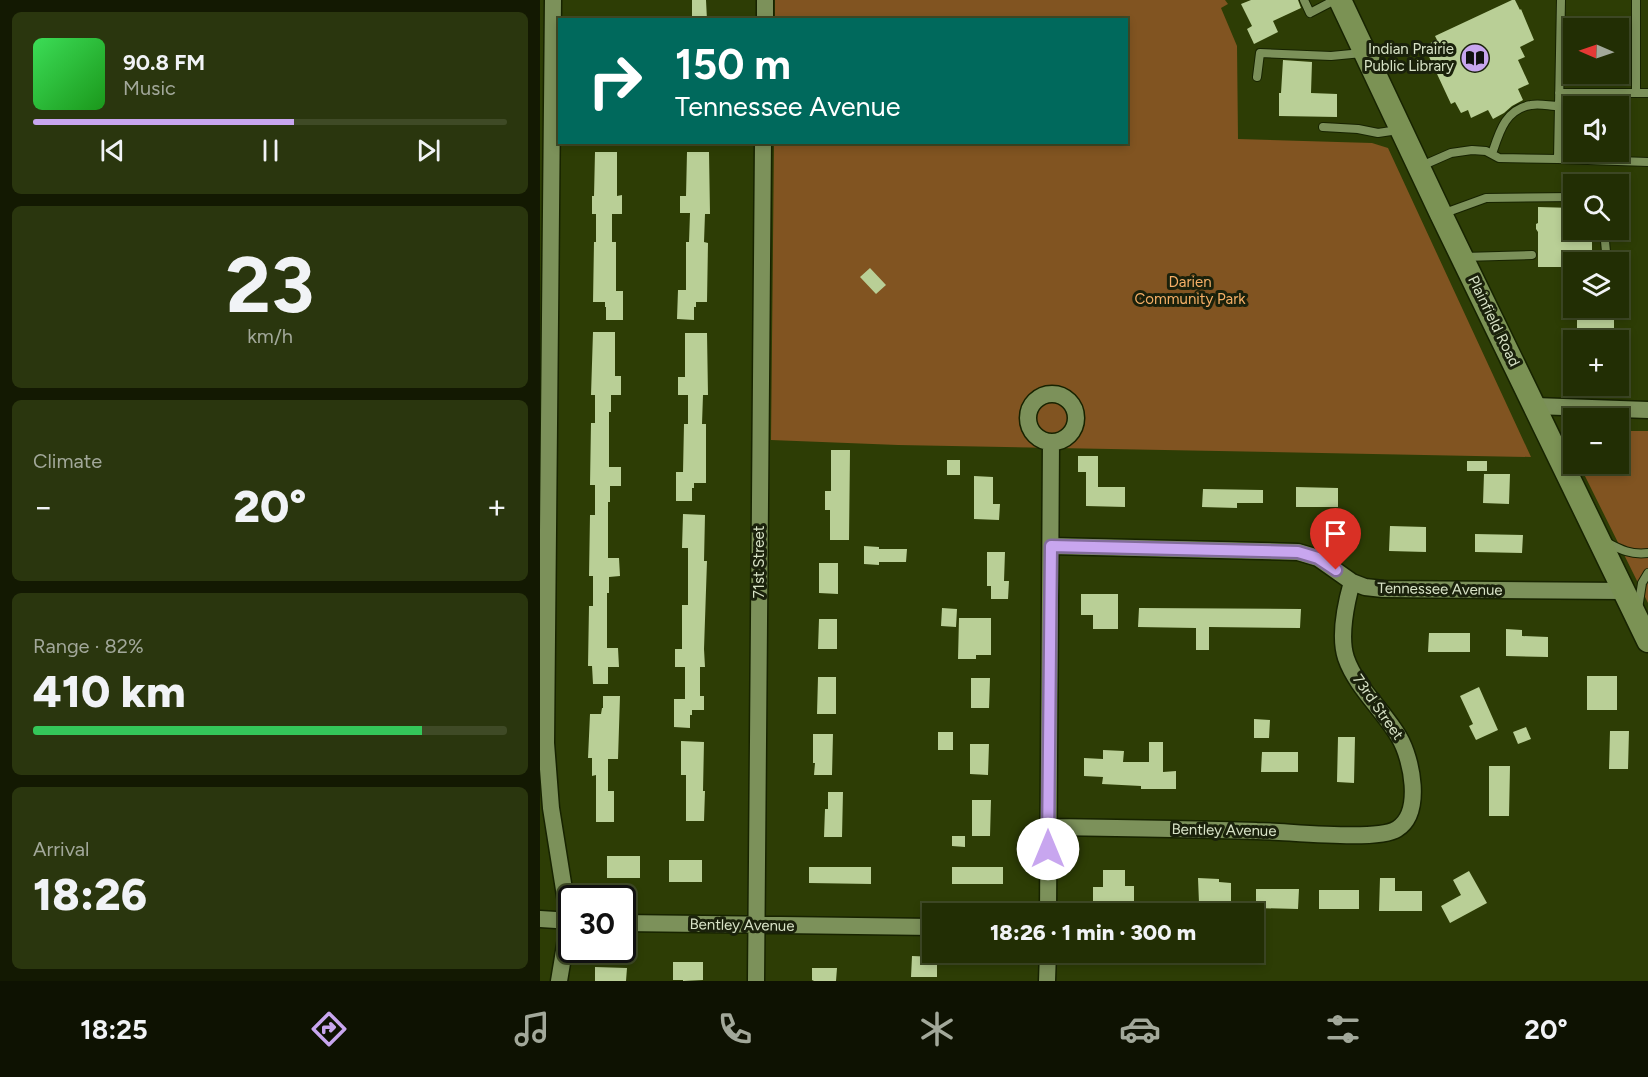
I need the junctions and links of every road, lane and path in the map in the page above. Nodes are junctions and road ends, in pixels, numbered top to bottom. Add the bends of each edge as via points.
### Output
1 (553, 0) edge
2 (765, 0) edge
3 (1304, 0) edge
4 (1335, 0) edge
5 (1340, 0) edge
6 (1561, 0) edge
7 (1636, 0) edge
8 (765, 18) edge
9 (1365, 52) junction
10 (1257, 77) dead end
11 (1559, 93) junction
12 (1636, 93) junction
13 (1648, 93) edge
14 (1559, 106) junction
15 (1323, 127) dead end
16 (1401, 130) junction
17 (763, 144) edge
18 (1492, 154) junction
19 (1558, 159) junction
20 (1648, 162) edge
21 (1419, 167) junction
22 (1563, 197) edge
23 (1441, 214) junction
24 (1605, 240) edge
25 (1606, 252) dead end
26 (1532, 255) dead end
27 (1462, 258) junction
28 (1535, 406) junction
29 (1648, 410) edge
30 (1051, 442) dead end
31 (1598, 539) junction
32 (1051, 546) junction
33 (1648, 553) edge
34 (1648, 573) edge
35 (1352, 582) junction
36 (1623, 591) junction
37 (1637, 619) junction
38 (1648, 641) edge
39 (1048, 827) junction
40 (1398, 829) joint
41 (564, 885) edge
42 (1048, 903) edge
43 (540, 919) edge
44 (558, 920) edge
45 (636, 923) edge
46 (756, 925) junction
47 (922, 927) edge
48 (562, 963) edge
49 (1047, 963) edge
50 (559, 981) edge
51 (756, 981) edge
52 (1047, 981) edge

1 - 41 street via 546,743 551,808
2 - 8 street
3 - 4 lane via 1310,13
5 - 9 main road, Plainfield Road
6 - 11 lane
7 - 12 lane
9 - 10 lane via 1331,56 1260,53
9 - 16 main road, Plainfield Road
11 - 12 lane
11 - 14 lane
12 - 13 lane
14 - 18 lane via 1530,105 1516,111 1507,118
14 - 19 lane
15 - 16 lane via 1378,133
16 - 21 main road, Plainfield Road
17 - 46 street, 71st Street
18 - 19 lane via 1499,158
18 - 21 lane via 1472,150 1451,153
19 - 20 lane
21 - 23 main road, Plainfield Road
22 - 23 lane via 1486,198
23 - 27 main road, Plainfield Road
24 - 25 lane
26 - 27 lane
27 - 28 main road, Plainfield Road
28 - 29 street
28 - 31 main road, Plainfield Road
30 - 32 street
31 - 33 lane via 1630,553
31 - 36 main road, Plainfield Road
32 - 35 street, Tennessee Avenue via 1298,552 1318,558
32 - 39 street
34 - 37 lane via 1642,583
35 - 36 street, Tennessee Avenue via 1383,589
35 - 40 street, 73rd Street via 1344,623 1345,657 1399,736 1409,760 1412,802 1408,818
36 - 37 main road, Plainfield Road
37 - 38 main road, Plainfield Road
39 - 40 street, Bentley Avenue via 1359,835 1382,835
39 - 42 street
43 - 44 street
45 - 46 street, Bentley Avenue
46 - 47 street, Bentley Avenue
46 - 51 street, 71st Street
48 - 50 street
49 - 52 street

